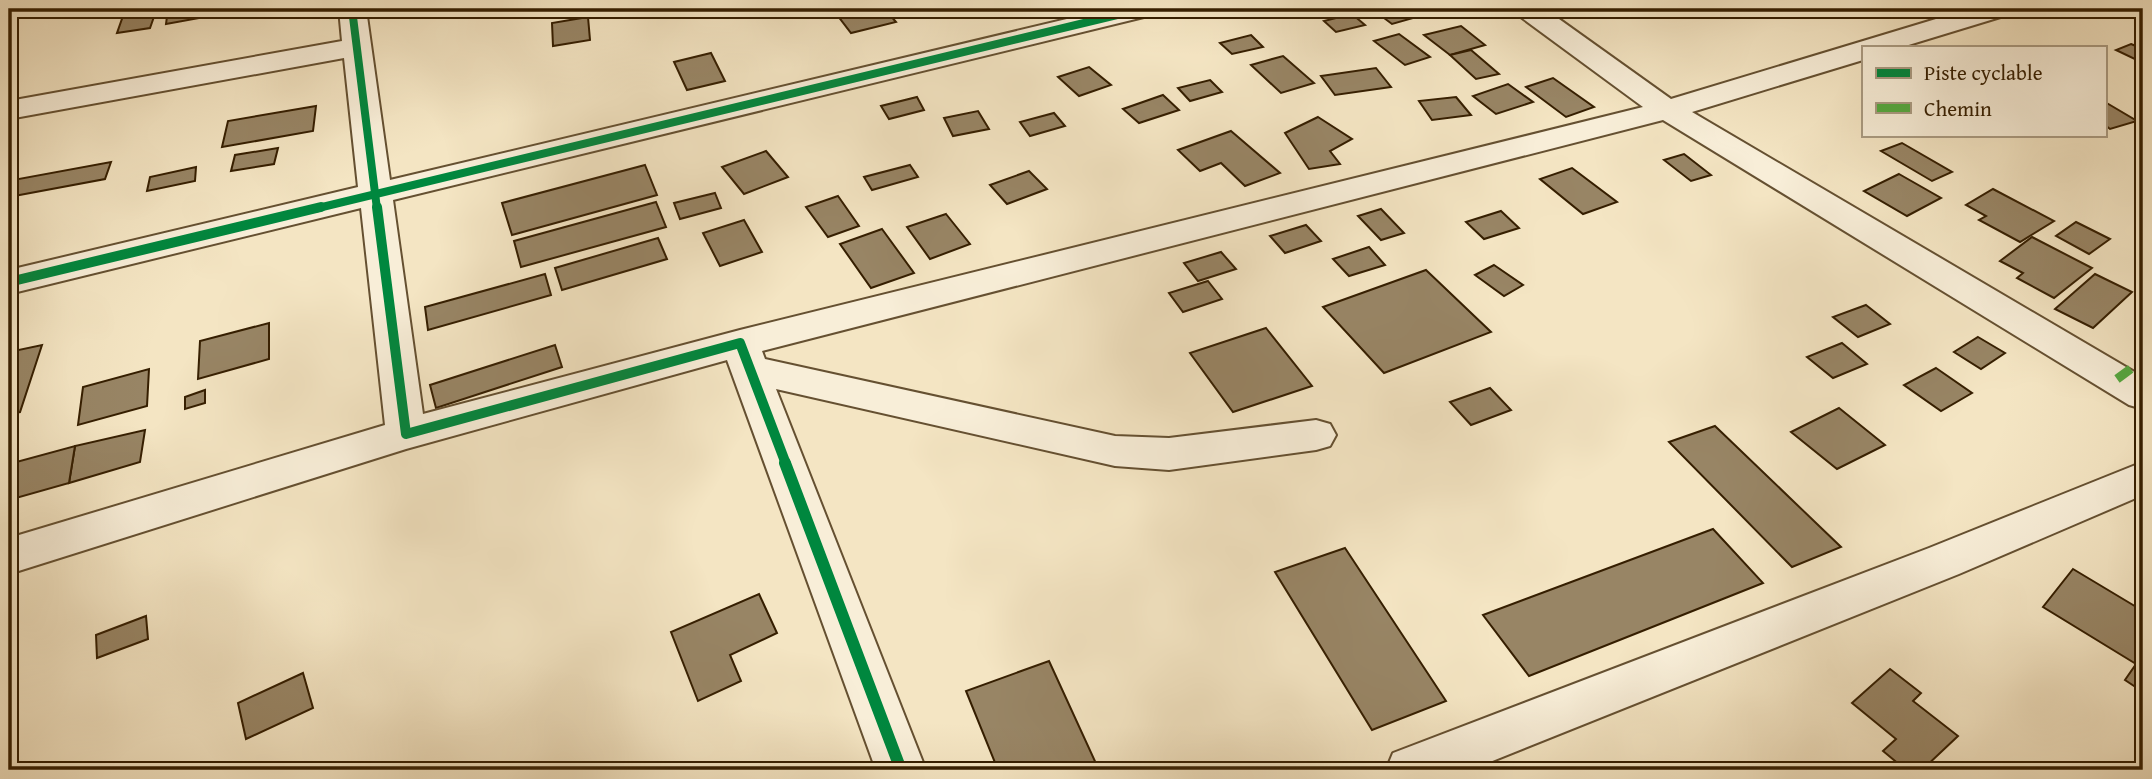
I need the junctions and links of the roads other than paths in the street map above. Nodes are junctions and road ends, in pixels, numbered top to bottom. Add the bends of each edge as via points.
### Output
1 (352, 9) edge
2 (1142, 9) edge
3 (1528, 9) edge
4 (1997, 9) edge
5 (1877, 46) edge
6 (357, 47) junction
7 (1862, 51) edge
8 (9, 110) edge
9 (1667, 110) junction
10 (376, 195) junction
11 (9, 282) edge
12 (745, 356) junction
13 (2143, 395) edge
14 (406, 434) junction
15 (1316, 435) dead end
16 (2143, 478) edge
17 (9, 556) edge
18 (901, 770) edge
19 (1411, 770) edge

1 - 6 street
2 - 10 street
3 - 9 street
4 - 5 street
6 - 8 street
6 - 10 street
7 - 9 street
9 - 12 street
9 - 13 street
10 - 11 street
10 - 14 street
12 - 14 street
12 - 15 street via 1115,451 1169,454
12 - 18 street
14 - 17 street
16 - 19 street

